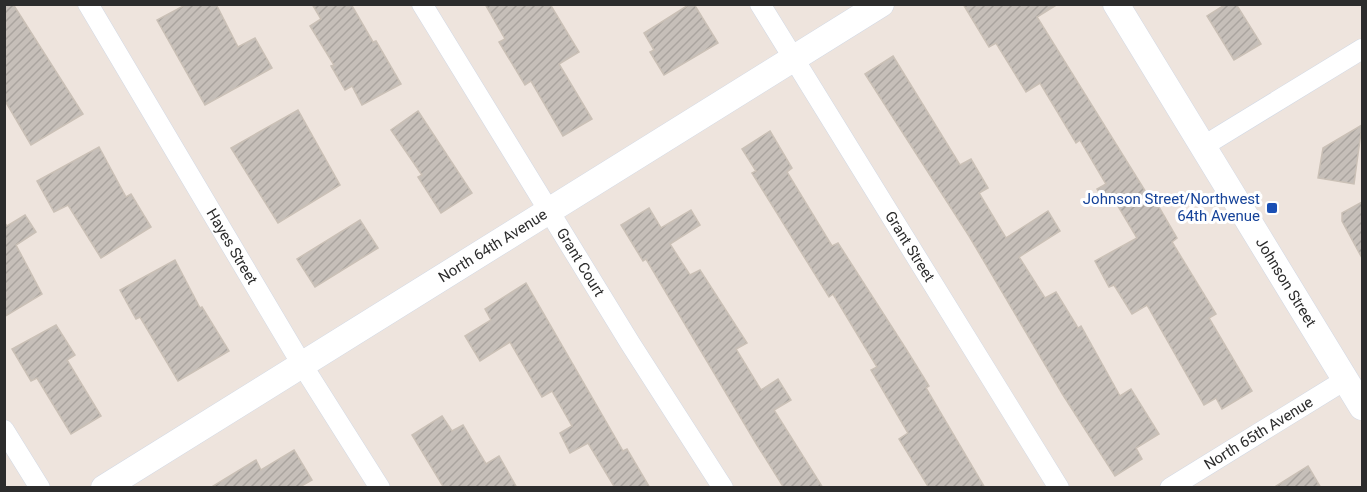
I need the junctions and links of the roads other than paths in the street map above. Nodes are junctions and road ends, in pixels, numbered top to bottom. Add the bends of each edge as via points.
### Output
1 (88, 4) edge
2 (422, 4) edge
3 (760, 4) edge
4 (880, 4) edge
5 (1116, 4) edge
6 (1362, 49) edge
7 (792, 60) junction
8 (1202, 147) junction
9 (548, 209) junction
10 (302, 363) junction
11 (1345, 380) junction
12 (1362, 406) edge
13 (4, 430) edge
14 (40, 488) edge
15 (104, 488) edge
16 (380, 488) edge
17 (723, 488) edge
18 (1059, 488) edge
19 (1170, 488) edge

1 - 10 street, Hayes Street
2 - 9 street, Grant Court
3 - 7 street, Grant Street
4 - 7 street, North 64th Avenue
5 - 8 street, Johnson Street
6 - 8 street
7 - 9 street, North 64th Avenue
7 - 18 street, Grant Street
8 - 11 street, Johnson Street
9 - 10 street, North 64th Avenue
9 - 17 street, Grant Court
10 - 15 street, North 64th Avenue
10 - 16 street, Hayes Street
11 - 12 street, Johnson Street
11 - 19 street, North 65th Avenue
13 - 14 street

